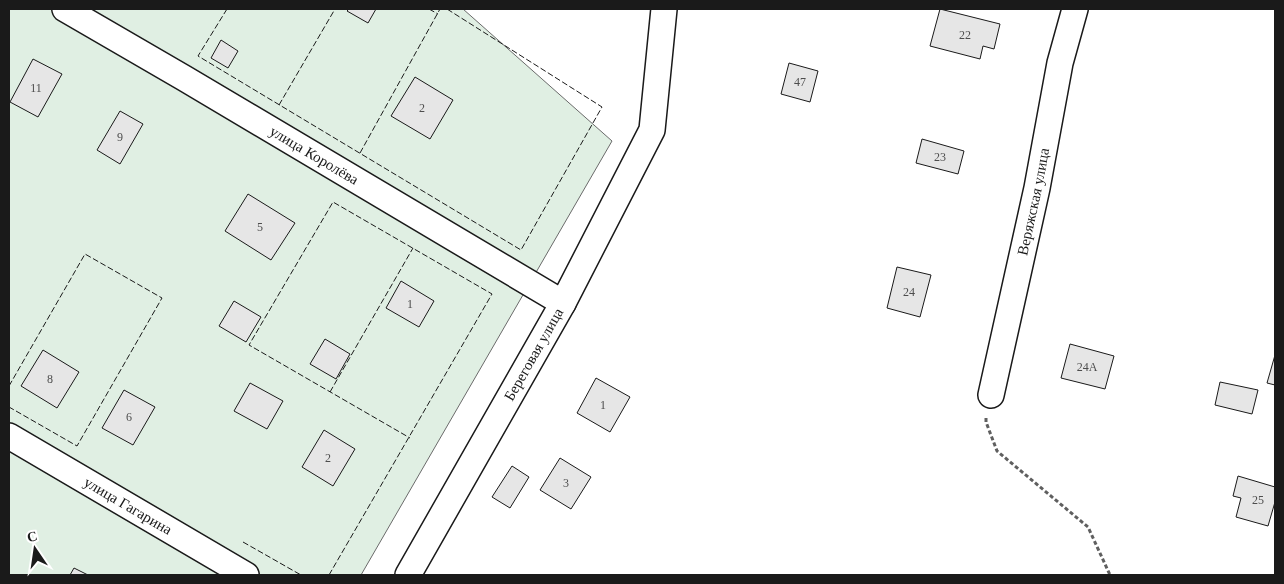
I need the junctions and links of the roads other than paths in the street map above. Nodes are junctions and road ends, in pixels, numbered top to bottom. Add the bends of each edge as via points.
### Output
1 (65, 9) edge
2 (664, 9) edge
3 (1075, 9) edge
4 (563, 303) junction
5 (991, 395) road end
6 (9, 436) edge
7 (246, 575) edge
8 (408, 575) edge

1 - 4 street, улица Королёва
2 - 4 street, Береговая улица via 652,130
3 - 5 street, Веряжская улица via 1060,63 1037,188
4 - 8 street, Береговая улица
6 - 7 street, улица Гагарина

